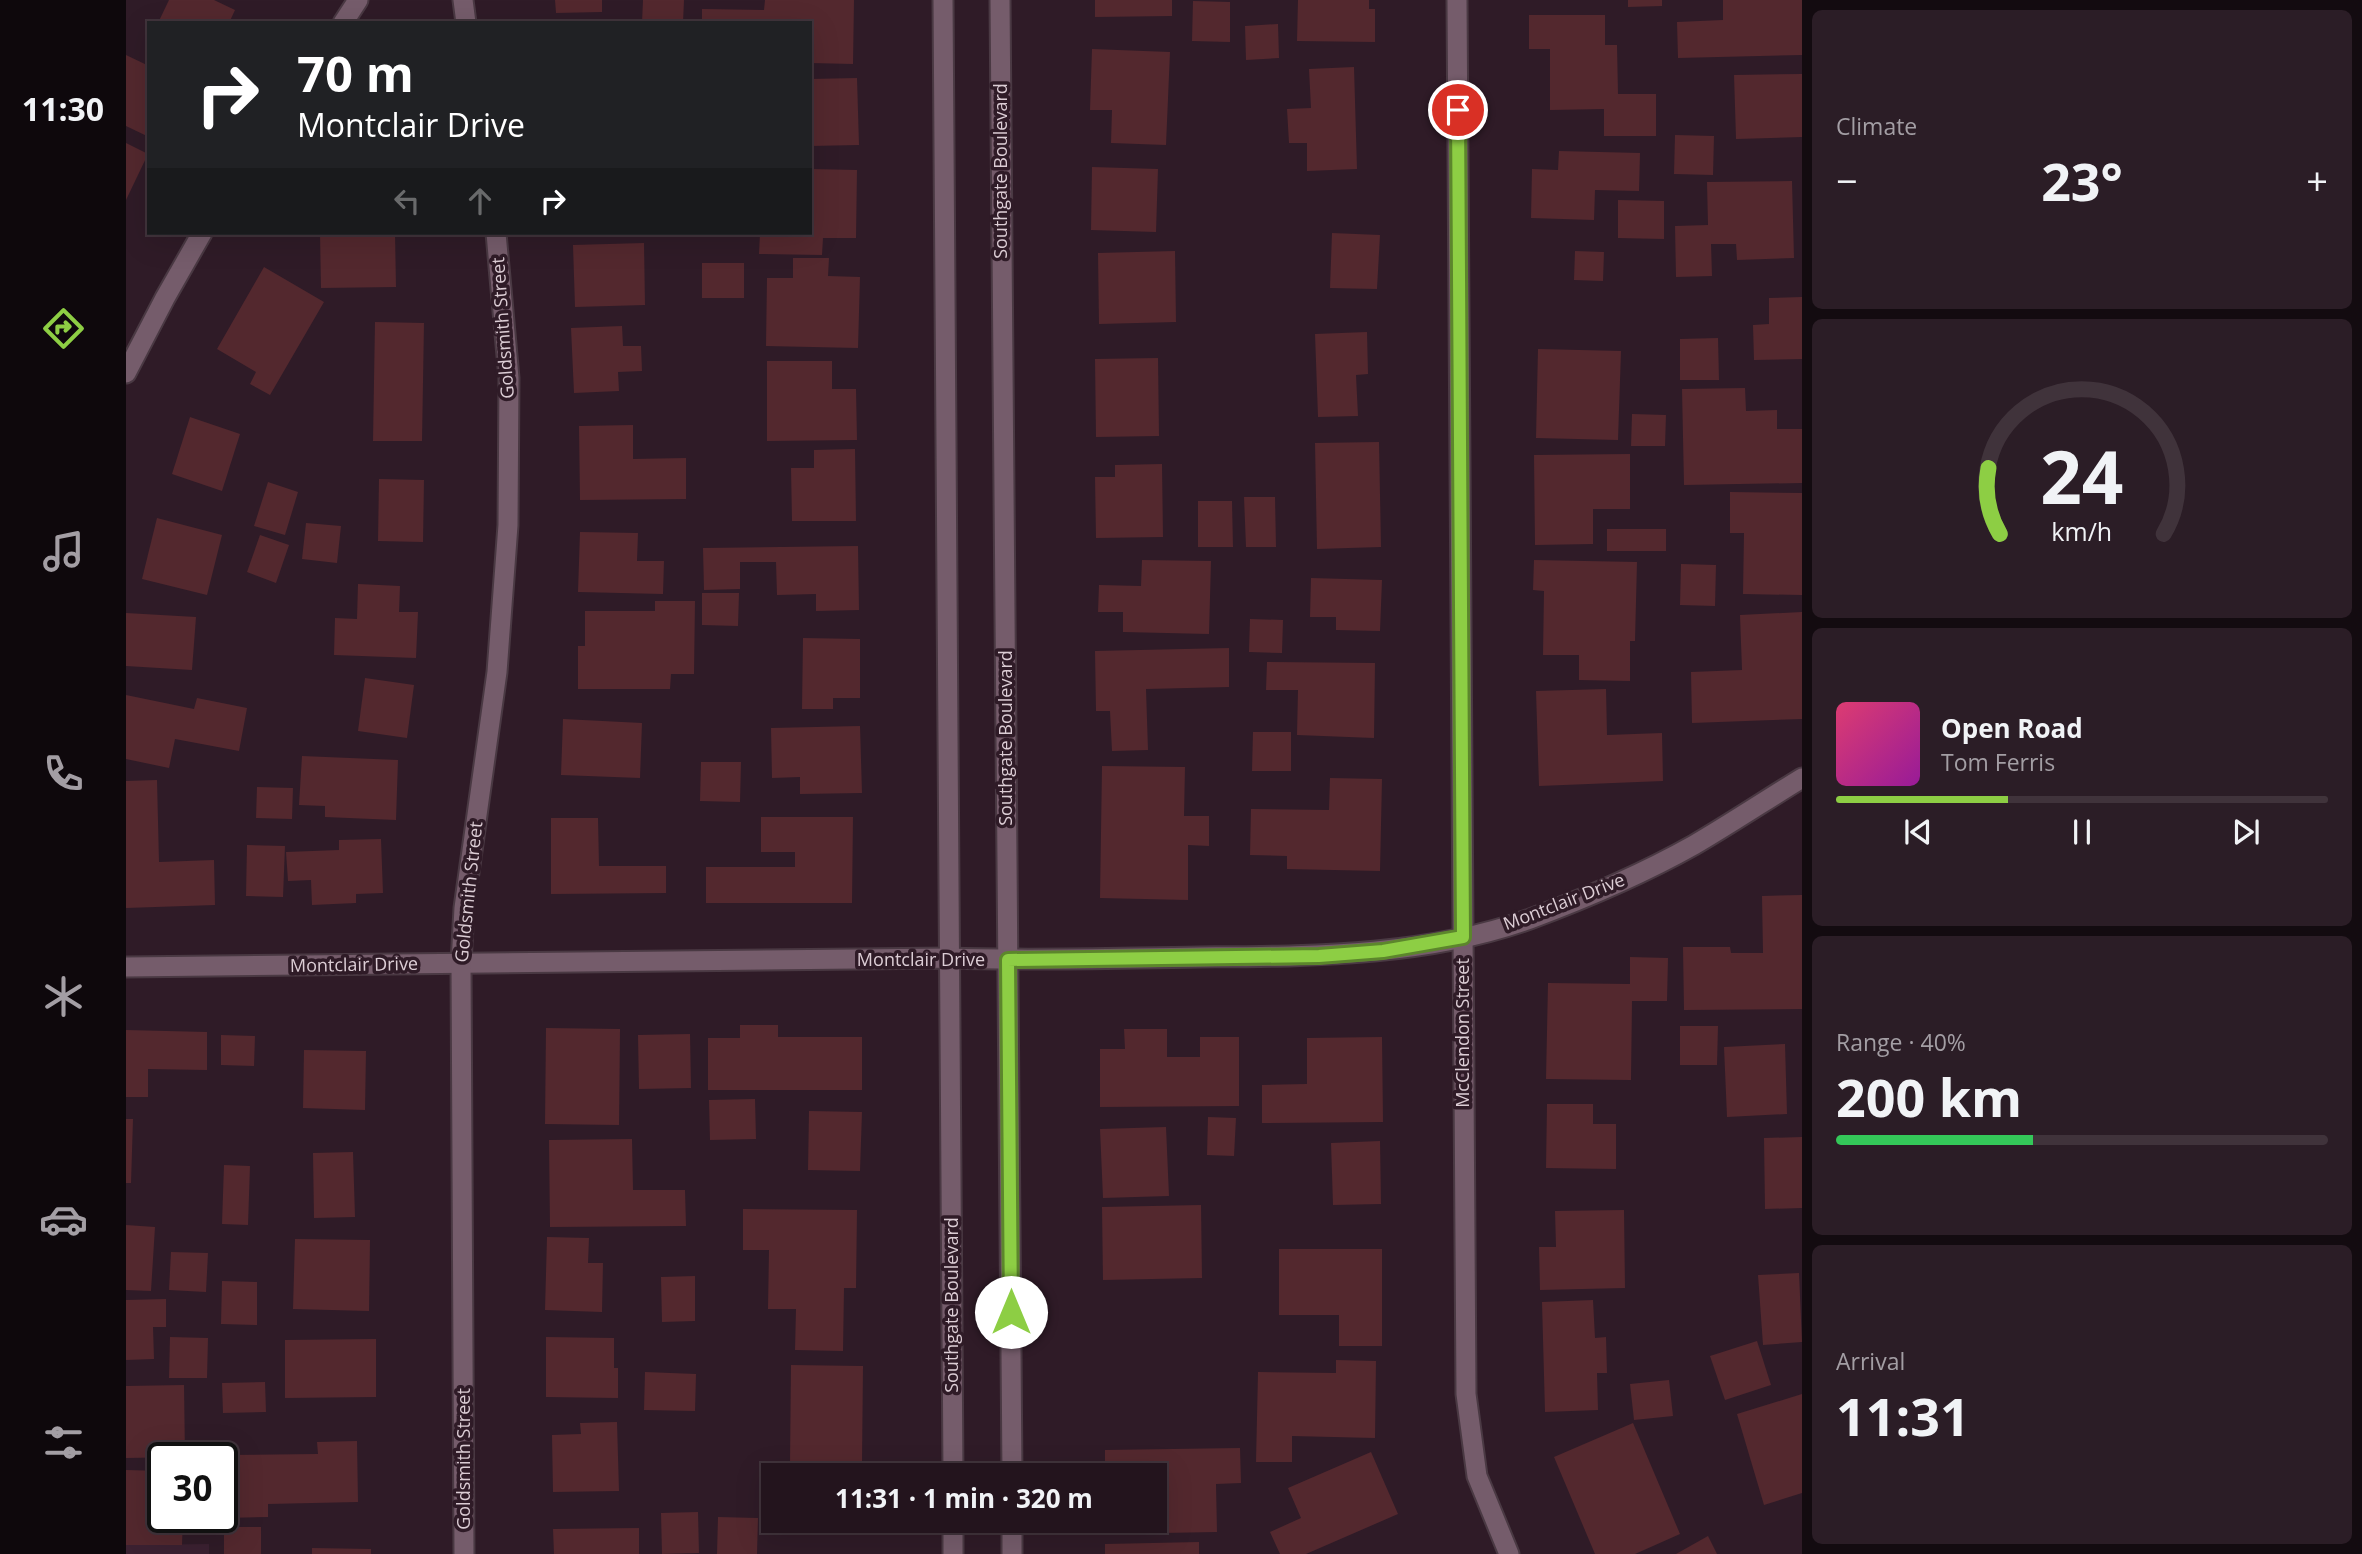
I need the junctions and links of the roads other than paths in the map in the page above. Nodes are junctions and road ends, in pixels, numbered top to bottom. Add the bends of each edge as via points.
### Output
1 (358, 0) edge
2 (463, 0) edge
3 (943, 0) edge
4 (1000, 0) edge
5 (1457, 0) edge
6 (344, 21) edge
7 (466, 21) edge
8 (201, 235) edge
9 (496, 235) edge
10 (126, 373) edge
11 (1802, 778) edge
12 (1463, 937) junction
13 (950, 958) junction
14 (1008, 960) junction
15 (461, 964) junction
16 (126, 968) edge
17 (953, 1463) edge
18 (1012, 1463) edge
19 (953, 1533) edge
20 (1012, 1533) edge
21 (464, 1554) edge
22 (953, 1554) edge
23 (1013, 1554) edge
24 (1509, 1554) edge

1 - 6 street
2 - 7 street
3 - 13 street, Southgate Boulevard
4 - 14 street, Southgate Boulevard
5 - 12 street, McClendon Street
8 - 10 street
9 - 15 street, Goldsmith Street via 509,378 508,525 497,672 464,908
11 - 12 street, Montclair Drive via 1692,846 1611,885 1528,920
12 - 14 street, Montclair Drive via 1319,956
12 - 24 street, McClendon Street via 1466,1394 1477,1476
13 - 14 street, Montclair Drive
13 - 15 street, Montclair Drive
13 - 17 street, Southgate Boulevard
14 - 18 street, Southgate Boulevard
15 - 16 street, Montclair Drive
15 - 21 street, Goldsmith Street
19 - 22 street
20 - 23 street

